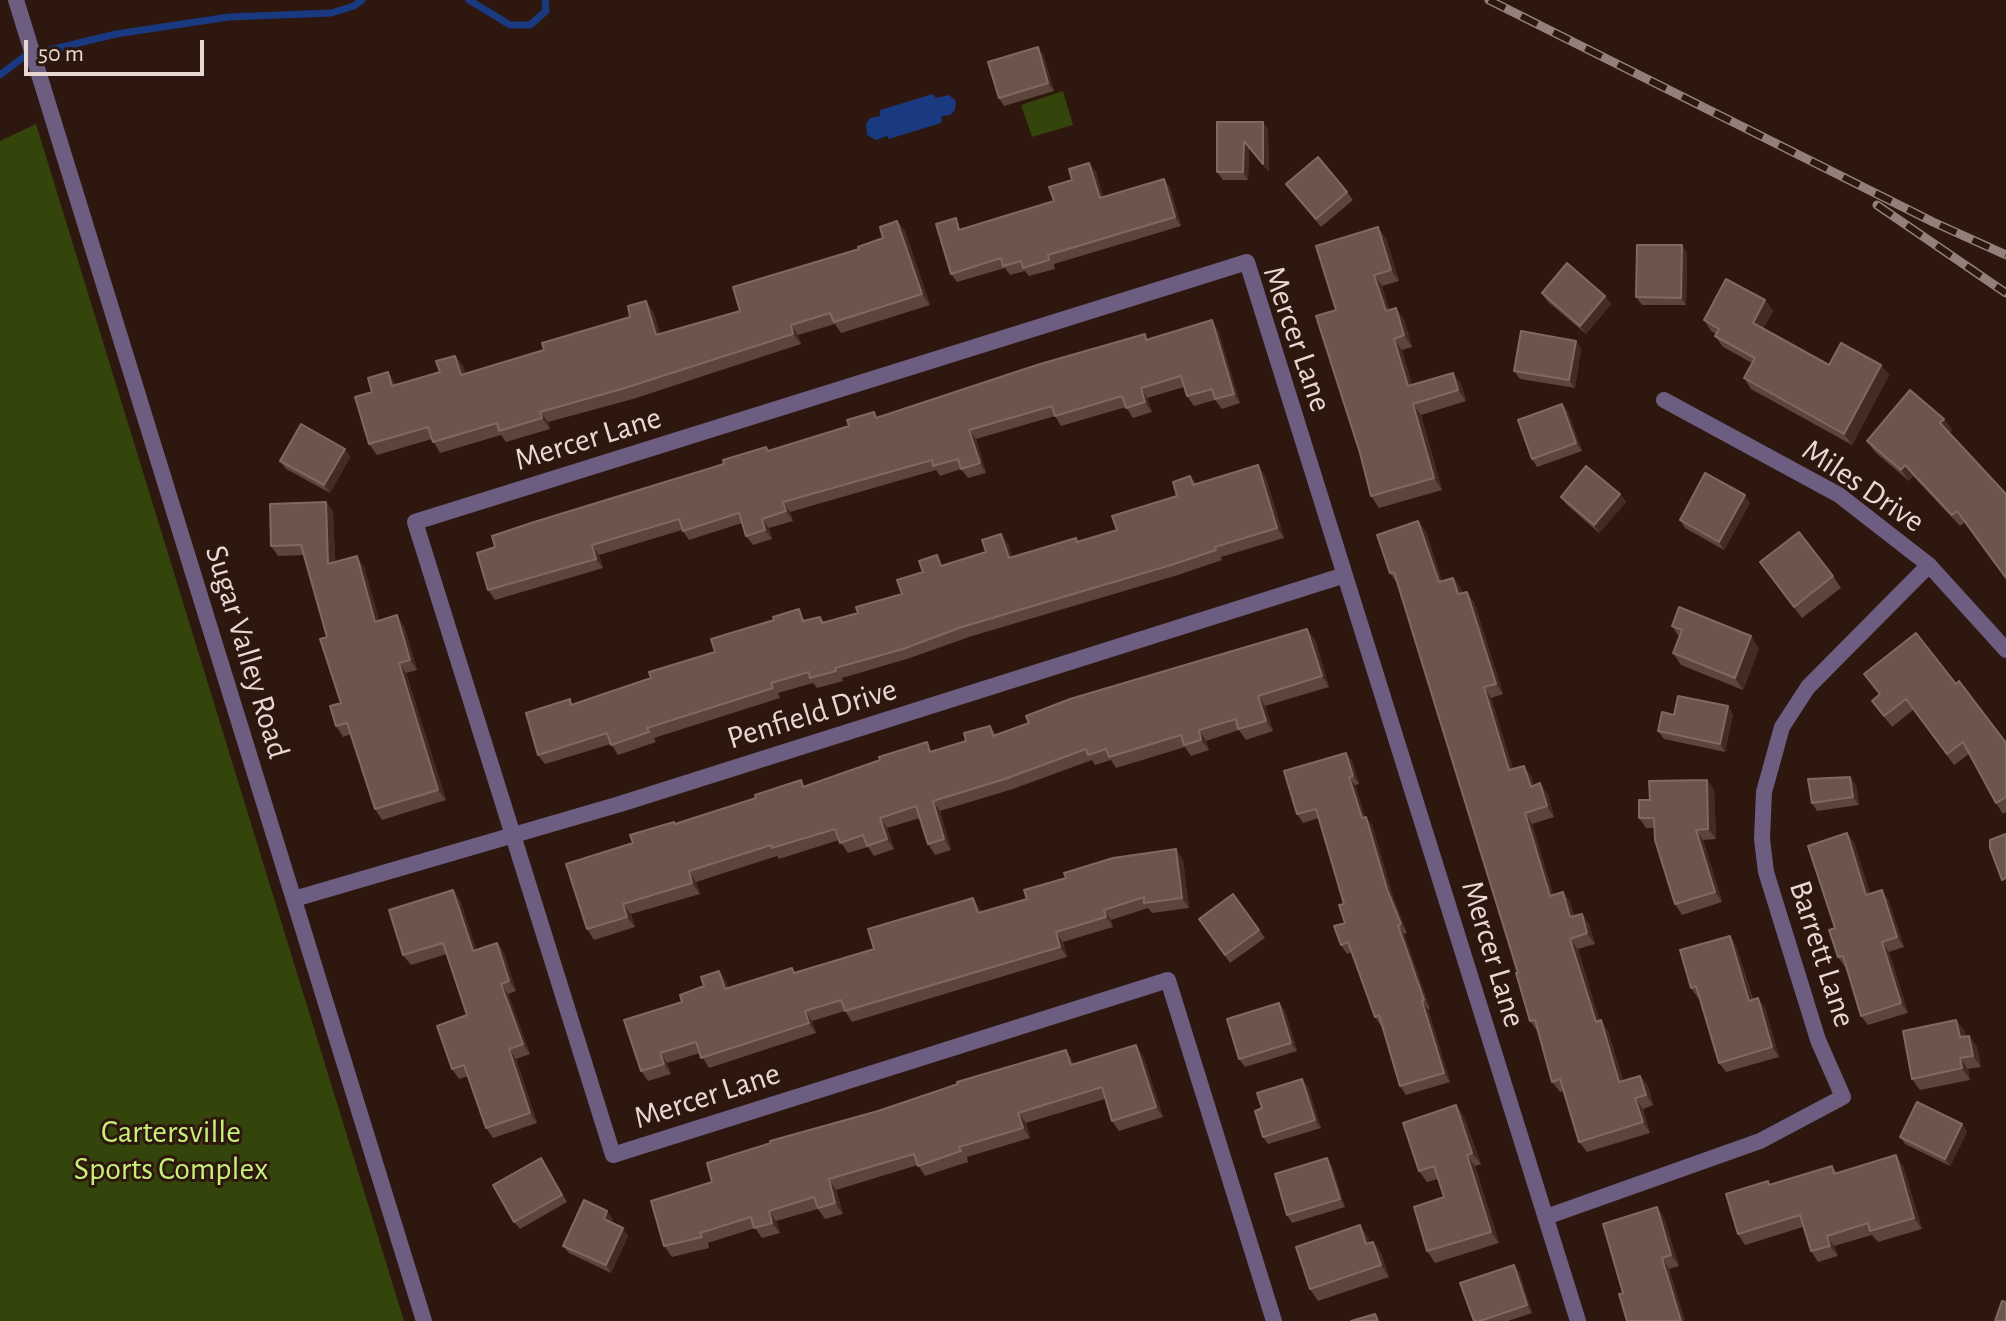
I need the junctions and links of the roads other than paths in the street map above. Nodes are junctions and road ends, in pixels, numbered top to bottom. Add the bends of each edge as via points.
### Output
1 (16, 0) edge
2 (1664, 400) dead end
3 (1929, 565) junction
4 (1345, 575) junction
5 (2006, 650) edge
6 (513, 835) junction
7 (294, 899) junction
8 (1546, 1217) junction
9 (424, 1321) edge
10 (1274, 1321) edge
11 (1578, 1321) edge

1 - 7 street, Sugar Valley Road
2 - 3 street, Miles Drive via 1839,495
3 - 5 street, Miles Drive
3 - 8 street, Barrett Lane via 1808,687 1782,727 1764,792 1766,872 1818,1040 1843,1097 1760,1141
4 - 6 street, Penfield Drive
4 - 6 street, Mercer Lane via 1247,262 1163,288 415,522
4 - 8 street, Mercer Lane
6 - 7 street, Penfield Drive
6 - 10 street, Mercer Lane via 613,1155 1168,980
7 - 9 street, Sugar Valley Road
8 - 11 street, Mercer Lane

